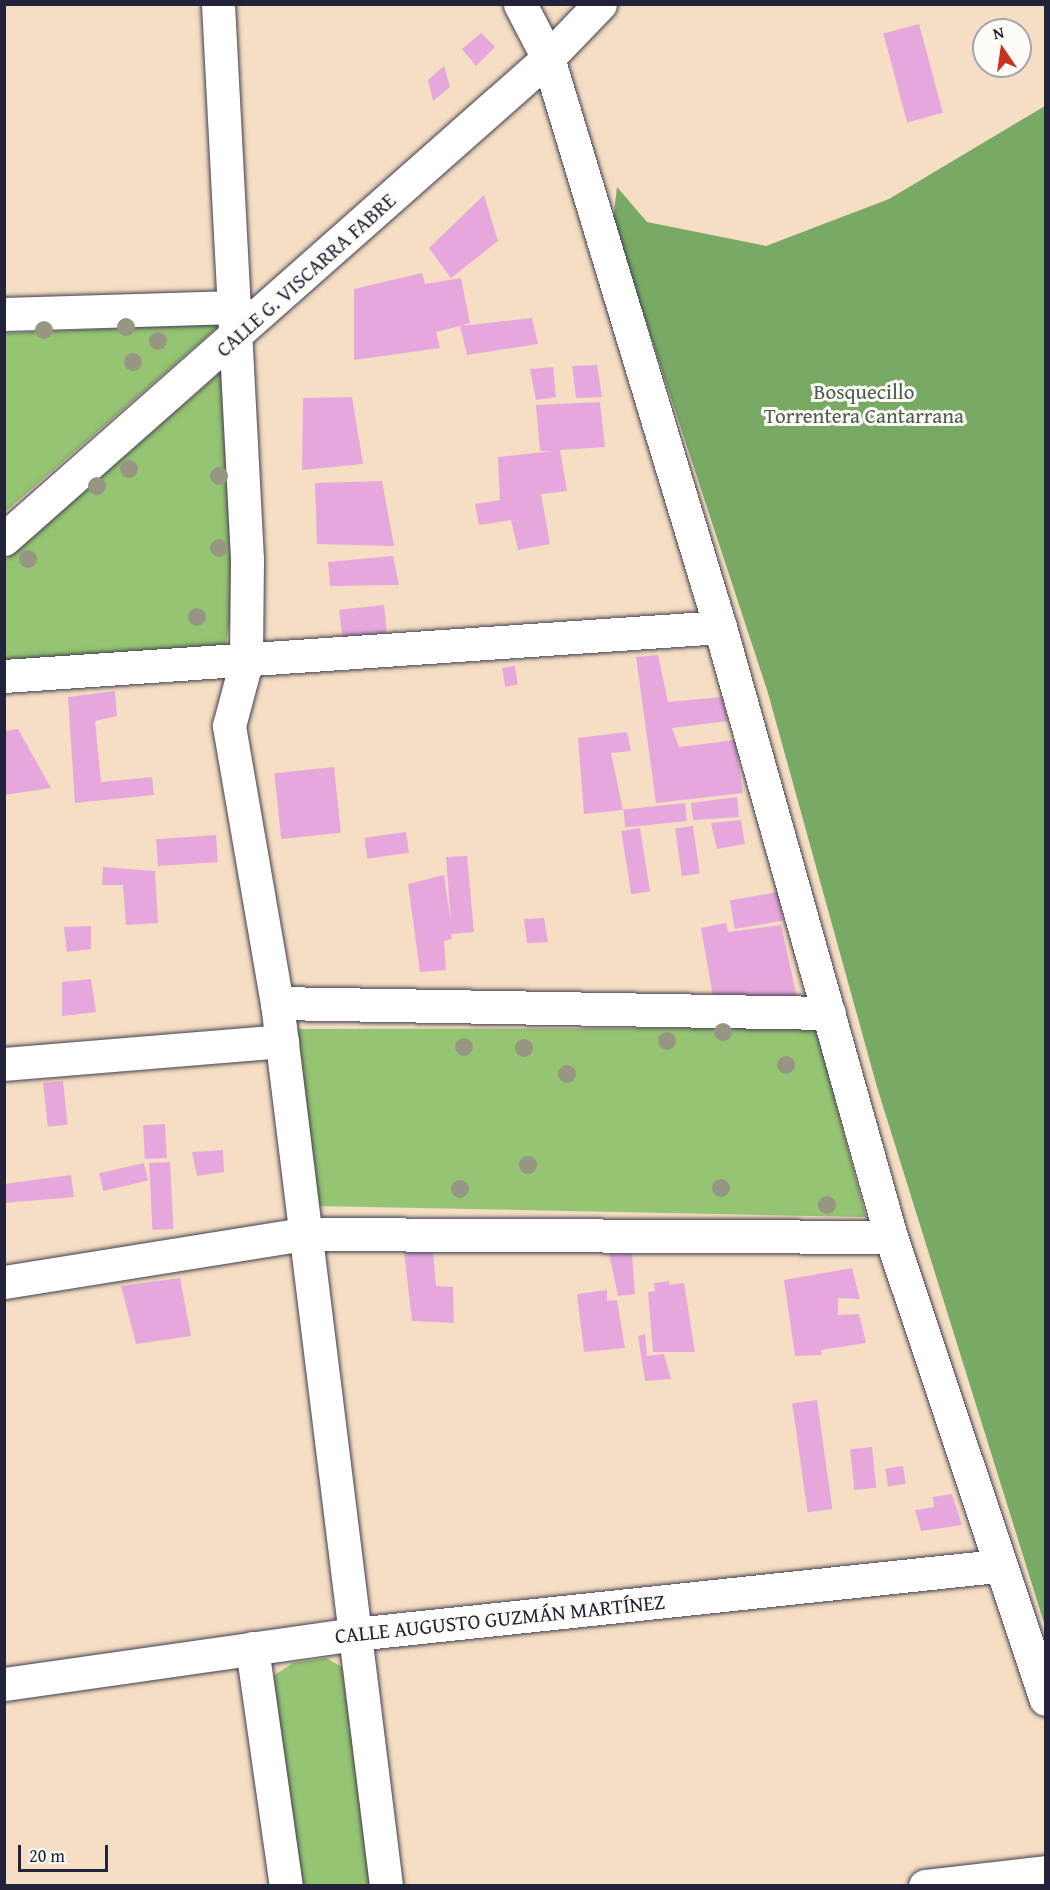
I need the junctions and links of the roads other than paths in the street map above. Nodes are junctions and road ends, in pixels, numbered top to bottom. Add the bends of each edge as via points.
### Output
1 (218, 4) edge
2 (520, 4) edge
3 (600, 4) edge
4 (548, 58) junction
5 (4, 314) edge
6 (237, 322) junction
7 (4, 539) edge
8 (720, 627) junction
9 (246, 662) junction
10 (4, 676) edge
11 (277, 1003) junction
12 (828, 1013) junction
13 (282, 1041) junction
14 (4, 1064) edge
15 (305, 1234) junction
16 (891, 1237) junction
17 (4, 1282) edge
18 (997, 1566) junction
19 (356, 1634) junction
20 (252, 1648) junction
21 (4, 1684) edge
22 (1046, 1699) edge
23 (1046, 1872) edge
24 (286, 1886) edge
25 (386, 1886) edge
26 (925, 1886) edge

1 - 6 street
2 - 4 street
3 - 4 street, CALLE G. VISCARRA FABRE
4 - 6 street, CALLE G. VISCARRA FABRE
4 - 8 street
5 - 6 street
6 - 7 street, CALLE G. VISCARRA FABRE
6 - 9 street
8 - 9 street
8 - 12 street
9 - 10 street
9 - 11 street via 229,726
11 - 12 street
11 - 13 street
12 - 16 street
13 - 14 street
13 - 15 street
15 - 16 street
15 - 17 street
15 - 19 street
16 - 18 street
18 - 19 street, CALLE AUGUSTO GUZMÁN MARTÍNEZ
18 - 22 street
19 - 20 street, CALLE AUGUSTO GUZMÁN MARTÍNEZ
19 - 25 street
20 - 21 street, CALLE AUGUSTO GUZMÁN MARTÍNEZ
20 - 24 street
23 - 26 street

